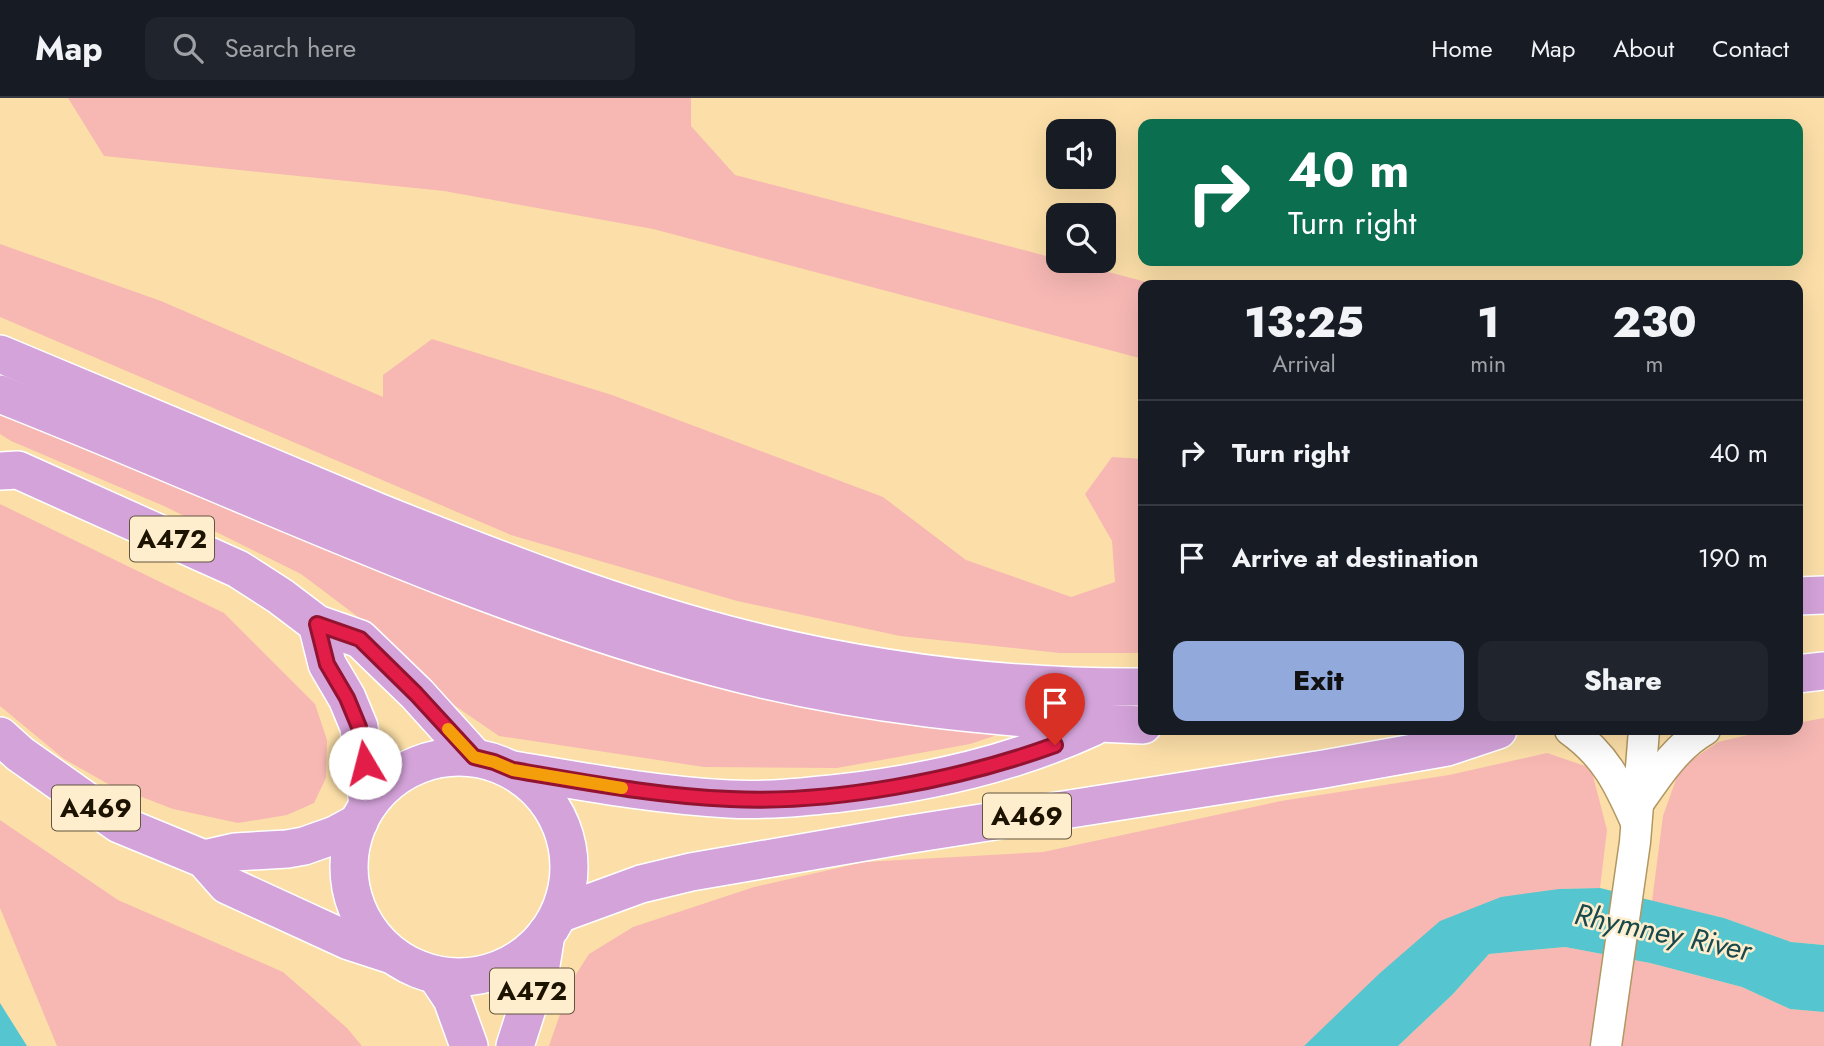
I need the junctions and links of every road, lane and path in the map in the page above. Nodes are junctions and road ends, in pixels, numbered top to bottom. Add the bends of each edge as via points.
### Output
1 (0, 354) edge
2 (0, 394) edge
3 (6, 463) edge
4 (1824, 595) edge
5 (1803, 596) edge
6 (317, 624) junction
7 (1824, 671) edge
8 (1803, 673) edge
9 (1138, 687) edge
10 (1138, 709) edge
11 (1101, 723) junction
12 (1138, 725) edge
13 (1483, 735) edge
14 (1576, 735) edge
15 (1644, 735) edge
16 (1697, 735) edge
17 (0, 736) edge
18 (474, 757) junction
19 (513, 770) junction
20 (364, 814) junction
21 (1637, 822) junction
22 (204, 859) junction
23 (552, 925) junction
24 (393, 955) junction
25 (436, 975) junction
26 (469, 1046) edge
27 (515, 1046) edge
28 (1606, 1046) edge

1 - 9 main road via 501,561 680,621 762,643 905,670 1023,684
2 - 11 main road via 540,613 673,656 794,687 889,703 1048,722
3 - 6 main road, A472 via 238,569
4 - 5 main road
6 - 18 main road, A472 via 360,639
6 - 20 main road via 327,664 359,727
7 - 8 main road
10 - 11 main road, A469
11 - 12 main road
11 - 19 main road, A469 via 1055,745 990,765 881,788 808,797 732,799 650,793
13 - 23 main road, A469 via 1447,747 1324,769 691,872 631,887
14 - 21 lane via 1607,763
15 - 21 lane
16 - 21 lane via 1675,755
17 - 22 main road, A469 via 119,824
18 - 19 main road
18 - 20 main road via 437,759 403,772 384,786
19 - 23 main road via 535,786 565,833 570,860 568,888
20 - 22 main road via 335,835 304,846
20 - 24 main road via 350,857 353,894 368,928
21 - 28 lane
22 - 24 main road, A469 via 227,885 349,941
23 - 25 main road via 529,952 509,966 461,977
23 - 27 main road, A472
24 - 25 main road
25 - 26 main road, A472 via 452,999

